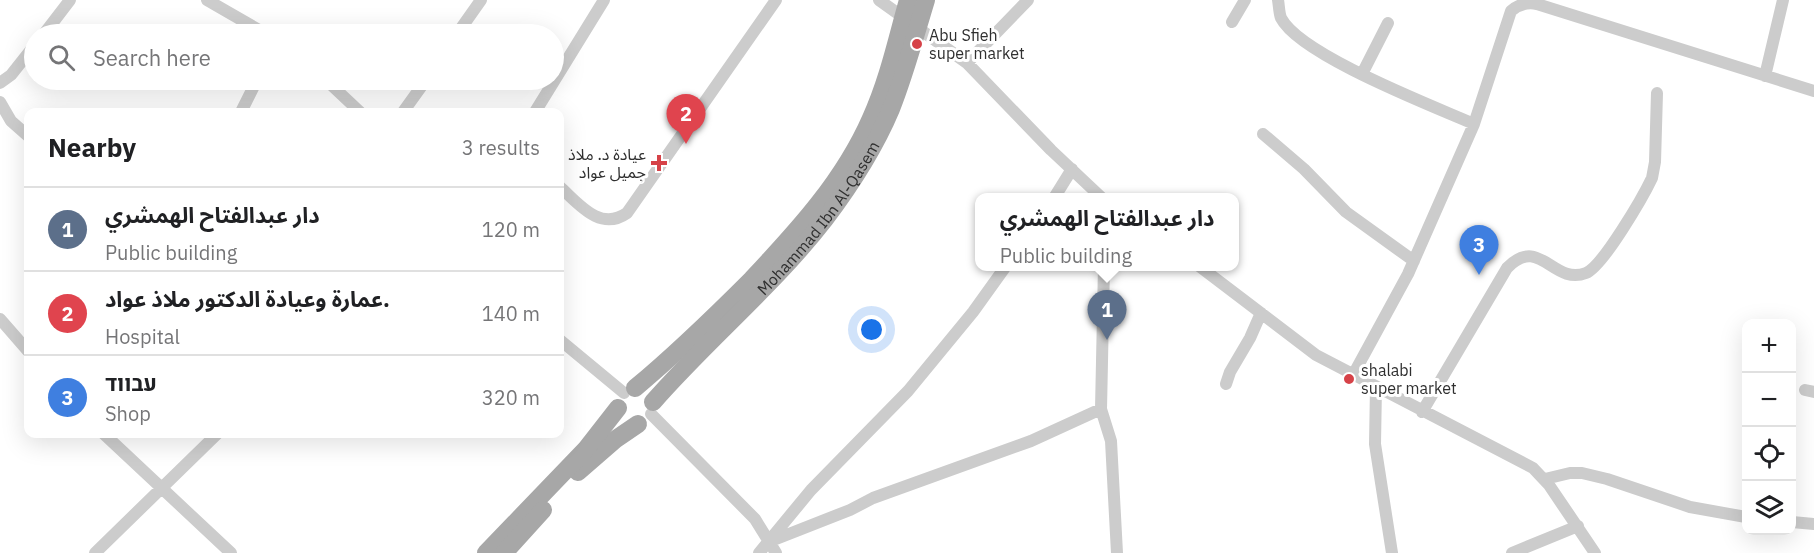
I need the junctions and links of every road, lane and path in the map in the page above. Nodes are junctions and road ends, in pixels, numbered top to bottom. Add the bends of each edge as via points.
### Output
1 (70, 0) edge
2 (481, 0) edge
3 (604, 0) edge
4 (776, 0) edge
5 (879, 0) edge
6 (926, 0) edge
7 (1028, 0) edge
8 (1245, 0) edge
9 (1278, 0) edge
10 (1783, 0) edge
11 (212, 1) edge
12 (1511, 5) edge
13 (909, 15) edge
14 (1232, 22) dead end
15 (1388, 23) dead end
16 (52, 24) edge
17 (250, 24) edge
18 (464, 24) edge
19 (24, 58) edge
20 (967, 63) junction
21 (564, 65) edge
22 (1362, 74) junction
23 (1765, 76) junction
24 (0, 83) edge
25 (252, 90) edge
26 (337, 90) edge
27 (419, 90) edge
28 (549, 90) edge
29 (1814, 91) edge
30 (1657, 93) dead end
31 (0, 102) edge
32 (243, 108) edge
33 (356, 108) edge
34 (407, 108) edge
35 (537, 108) edge
36 (1474, 124) junction
37 (24, 132) edge
38 (1263, 134) dead end
39 (1072, 169) junction
40 (564, 190) edge
41 (1057, 193) edge
42 (1097, 193) edge
43 (1414, 261) junction
44 (1003, 271) edge
45 (1104, 271) edge
46 (1204, 271) edge
47 (1262, 313) junction
48 (0, 319) edge
49 (564, 343) edge
50 (24, 346) edge
51 (1353, 375) junction
52 (1226, 384) dead end
53 (1376, 387) junction
54 (626, 396) junction
55 (1101, 409) junction
56 (1422, 412) junction
57 (647, 413) junction
58 (108, 438) edge
59 (213, 438) edge
60 (1545, 479) junction
61 (162, 488) junction
62 (1742, 516) edge
63 (1796, 523) edge
64 (1814, 525) edge
65 (1578, 526) junction
66 (770, 541) junction
67 (96, 553) edge
68 (231, 553) edge
69 (486, 553) edge
70 (504, 553) edge
71 (759, 553) edge
72 (776, 553) edge
73 (1117, 553) edge
74 (1392, 553) edge
75 (1512, 553) edge
76 (1595, 553) edge

1 - 16 street
2 - 18 street
3 - 21 street
4 - 40 street via 627,213 611,221 597,218
5 - 13 street
6 - 13 main road, Mohammad Ibn Al-Qasem
7 - 20 street
8 - 14 street
9 - 22 street via 1281,18 1301,39
10 - 23 street
11 - 17 street
12 - 23 street via 1537,4
12 - 36 street
13 - 20 street
13 - 54 main road, Mohammad Ibn Al-Qasem via 871,118 821,202 680,351
13 - 57 main road, Mohammad Ibn Al-Qasem via 891,108 859,168 788,264 682,368
15 - 22 street
19 - 24 street
20 - 39 street
22 - 36 street
23 - 29 street
25 - 32 street
26 - 33 street
27 - 34 street
28 - 35 street
30 - 56 street via 1652,178 1600,263 1575,275 1558,271 1537,257 1514,261
31 - 37 street via 11,121
36 - 43 street
38 - 43 street via 1346,212
39 - 41 street
39 - 42 street
43 - 51 street
44 - 66 street via 908,391 811,490
45 - 55 street
46 - 47 street
47 - 51 street via 1316,355
47 - 52 street
48 - 50 street
49 - 54 street
51 - 53 street
53 - 56 street
53 - 74 street via 1375,444
54 - 57 main road via 646,392
54 - 57 main road via 619,413 627,422
54 - 69 main road, Mohammad Ibn Al-Qasem via 586,449
55 - 66 street via 1031,441 873,498
55 - 73 street via 1111,441
56 - 60 street via 1524,463
57 - 66 street via 755,519
57 - 70 main road, Mohammad Ibn Al-Qasem via 580,470
58 - 61 street
59 - 61 street
60 - 62 street via 1582,472 1690,507
60 - 65 street
61 - 67 street
61 - 68 street
63 - 64 street
65 - 75 street
65 - 76 street
66 - 71 street
66 - 72 street

